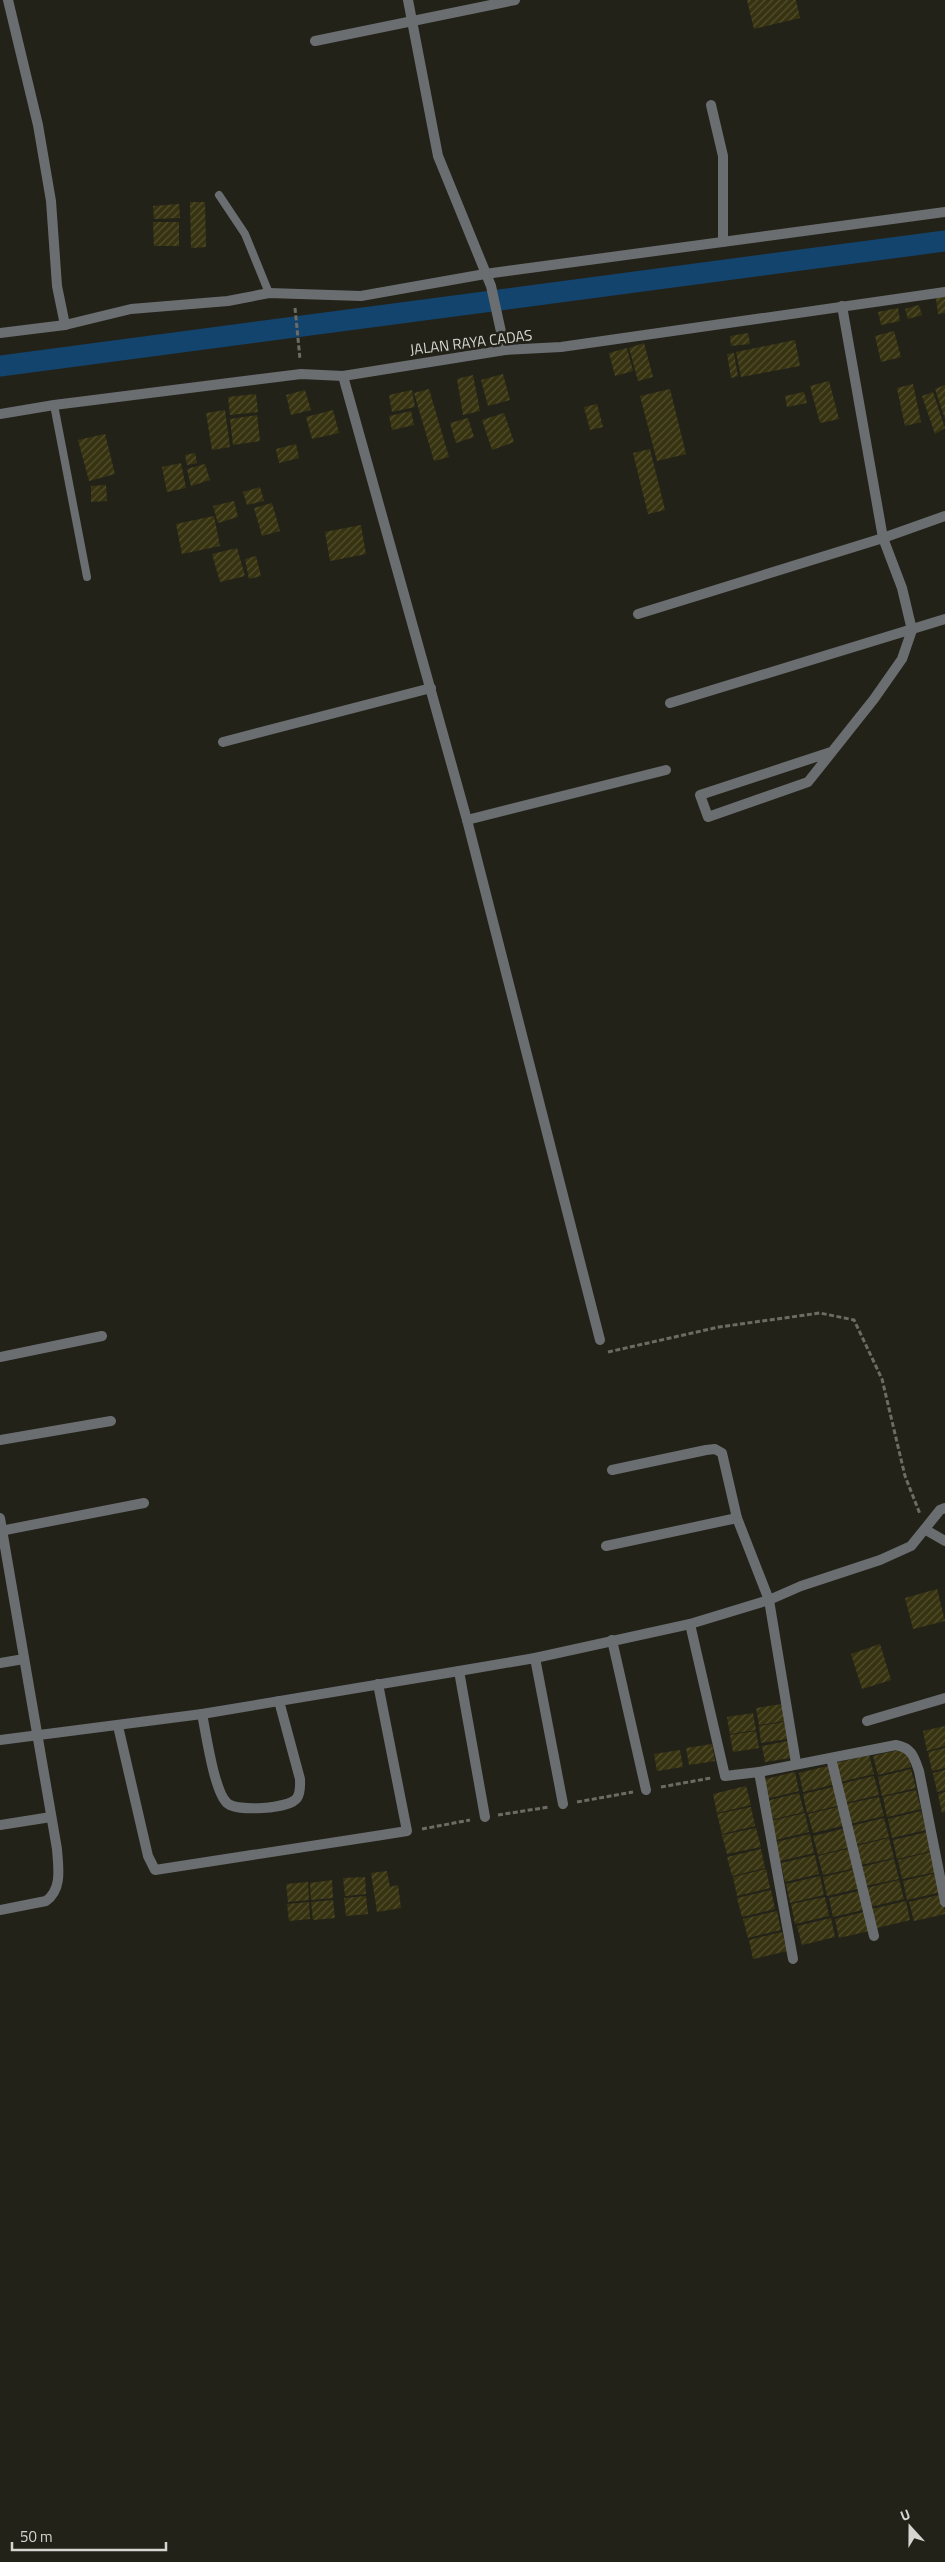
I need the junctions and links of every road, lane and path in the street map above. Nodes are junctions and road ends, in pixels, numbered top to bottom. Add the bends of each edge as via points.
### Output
1 (408, 0) edge
2 (515, 0) edge
3 (10, 4) edge
4 (0, 11) edge
5 (412, 21) junction
6 (315, 41) dead end
7 (711, 104) dead end
8 (219, 195) dead end
9 (945, 212) edge
10 (723, 242) junction
11 (485, 274) junction
12 (270, 292) junction
13 (945, 292) edge
14 (842, 306) junction
15 (295, 308) dead end
16 (65, 325) junction
17 (0, 333) edge
18 (505, 350) junction
19 (301, 362) dead end
20 (343, 376) junction
21 (54, 405) junction
22 (0, 414) edge
23 (945, 516) edge
24 (883, 538) junction
25 (87, 577) dead end
26 (638, 614) dead end
27 (945, 619) edge
28 (912, 630) junction
29 (431, 688) junction
30 (670, 703) dead end
31 (223, 742) dead end
32 (831, 752) junction
33 (666, 770) dead end
34 (467, 820) junction
35 (102, 1336) dead end
36 (600, 1340) joint
37 (0, 1357) edge
38 (111, 1421) dead end
39 (0, 1440) edge
40 (612, 1470) dead end
41 (144, 1503) dead end
42 (945, 1508) edge
43 (0, 1518) edge
44 (737, 1518) junction
45 (926, 1530) junction
46 (2, 1531) edge
47 (945, 1541) edge
48 (606, 1546) dead end
49 (769, 1600) junction
50 (690, 1624) junction
51 (612, 1640) junction
52 (535, 1658) junction
53 (24, 1659) junction
54 (0, 1663) edge
55 (459, 1671) junction
56 (378, 1684) junction
57 (945, 1698) edge
58 (279, 1701) junction
59 (202, 1714) junction
60 (866, 1721) dead end
61 (118, 1726) junction
62 (37, 1735) junction
63 (0, 1740) edge
64 (831, 1758) junction
65 (796, 1763) junction
66 (759, 1772) junction
67 (646, 1790) dead end
68 (563, 1804) dead end
69 (50, 1818) junction
70 (485, 1818) dead end
71 (0, 1824) edge
72 (945, 1902) edge
73 (0, 1910) edge
74 (874, 1936) dead end
75 (793, 1959) dead end

1 - 5 street
2 - 5 street
3 - 4 street
3 - 16 street via 38,125 51,201 57,286
5 - 6 street
5 - 11 street via 438,156
7 - 10 street via 723,156
8 - 12 lane via 245,234
9 - 10 street
10 - 11 street
11 - 12 street via 361,296
11 - 18 street via 491,286
12 - 16 street via 228,301 132,309
13 - 14 street, JALAN RAYA CADAS
14 - 18 street, JALAN RAYA CADAS via 561,347
14 - 24 street
15 - 19 path
16 - 17 street
18 - 20 street, JALAN RAYA CADAS
20 - 21 street, JALAN RAYA CADAS via 301,374
20 - 29 street
21 - 22 street, JALAN RAYA CADAS
21 - 25 lane
23 - 24 street
24 - 26 street
24 - 28 street via 902,588
27 - 28 street
28 - 30 street
28 - 32 street via 902,659 874,700
29 - 31 street
29 - 34 street
32 - 32 street via 808,782 708,817 700,795
33 - 34 street
34 - 36 street
35 - 37 street
36 - 45 path via 606,1352 614,1352 719,1327 820,1313 854,1320 882,1379 905,1476
38 - 39 street
40 - 44 street via 718,1450 722,1453
41 - 46 street
42 - 45 street
43 - 46 street
44 - 48 street
44 - 49 street
45 - 47 street
45 - 49 street via 911,1546 880,1560
46 - 53 street
49 - 50 street
49 - 65 street
50 - 51 street
50 - 66 street via 724,1776
51 - 52 street
51 - 67 street
52 - 55 street
52 - 68 street
53 - 54 street
53 - 62 street
55 - 56 street
55 - 70 street
56 - 58 street
56 - 61 street via 407,1831 382,1836 155,1870 148,1856
57 - 60 street
58 - 59 street
58 - 59 street via 300,1779 297,1798 286,1804 256,1809 233,1807 226,1802 214,1772
59 - 61 street
61 - 62 street
62 - 63 street
62 - 69 street
64 - 65 street
64 - 72 street via 896,1744 913,1754
64 - 74 street
65 - 66 street
66 - 75 street
69 - 71 street
69 - 73 street via 57,1849 57,1886 46,1901

